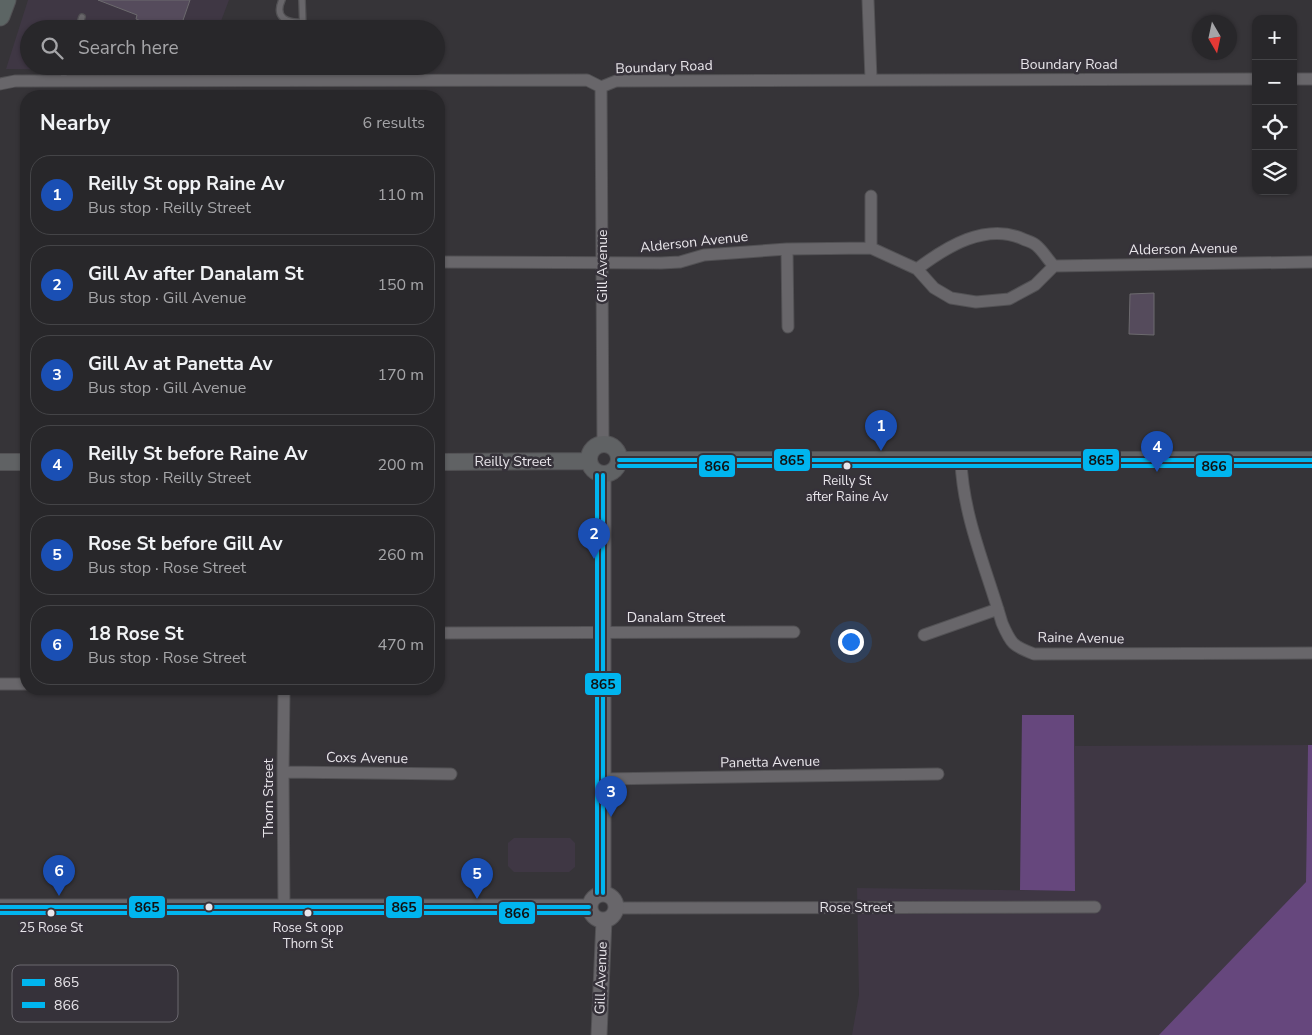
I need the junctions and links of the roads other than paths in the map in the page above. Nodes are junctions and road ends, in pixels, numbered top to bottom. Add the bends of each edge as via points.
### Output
1 (6, 0) edge
2 (282, 0) edge
3 (302, 0) edge
4 (868, 0) edge
5 (0, 16) edge
6 (82, 16) dead end
7 (81, 20) edge
8 (284, 20) edge
9 (302, 20) edge
10 (0, 75) edge
11 (64, 75) edge
12 (303, 75) edge
13 (871, 79) junction
14 (1252, 79) edge
15 (1297, 79) edge
16 (1312, 79) edge
17 (303, 80) junction
18 (15, 81) junction
19 (62, 81) junction
20 (0, 84) edge
21 (602, 87) junction
22 (871, 196) dead end
23 (871, 248) junction
24 (787, 249) junction
25 (445, 262) edge
26 (1312, 262) edge
27 (602, 264) junction
28 (1054, 266) junction
29 (917, 269) junction
30 (788, 326) dead end
31 (603, 444) junction
32 (619, 460) junction
33 (1312, 460) edge
34 (588, 461) junction
35 (961, 461) junction
36 (0, 462) edge
37 (20, 462) edge
38 (445, 462) edge
39 (603, 474) junction
40 (998, 609) junction
41 (603, 632) junction
42 (794, 632) dead end
43 (445, 633) edge
44 (924, 635) dead end
45 (1312, 653) edge
46 (0, 684) edge
47 (20, 684) edge
48 (284, 695) edge
49 (282, 772) junction
50 (451, 774) dead end
51 (938, 774) dead end
52 (602, 779) junction
53 (603, 894) junction
54 (1095, 906) dead end
55 (0, 907) edge
56 (589, 907) junction
57 (284, 908) junction
58 (616, 908) junction
59 (604, 920) junction
60 (599, 1035) edge

1 - 5 highway
2 - 8 lane via 280,12
3 - 9 lane
4 - 13 street
6 - 7 lane
10 - 18 street, Boundary Road
11 - 19 lane
12 - 17 lane
13 - 14 street, Boundary Road
13 - 21 street, Boundary Road via 616,81
15 - 16 street
17 - 19 street, Boundary Road via 183,76
17 - 21 street, Boundary Road via 587,80
18 - 19 street, Boundary Road
18 - 20 street, Boundary Road
21 - 27 street, Gill Avenue
22 - 23 street
23 - 24 street, Alderson Avenue
23 - 29 street, Alderson Avenue
24 - 27 street, Alderson Avenue via 704,254 680,262
24 - 30 street
25 - 27 street, Alderson Avenue
26 - 28 street, Alderson Avenue
27 - 31 street, Gill Avenue
28 - 29 street via 1036,245 1014,235 998,234 975,236 952,245
28 - 29 street, Alderson Avenue via 1035,285 1009,300 976,302 951,298 934,288
31 - 32 main road via 613,447
31 - 34 main road via 594,448
32 - 35 main road
32 - 39 main road via 616,469
33 - 35 main road
34 - 38 main road, Reilly Street
34 - 39 main road via 595,472
35 - 40 street, Raine Avenue via 967,508
36 - 37 main road
39 - 41 street
40 - 44 street
40 - 45 street, Raine Avenue via 1008,636 1016,647 1034,654
41 - 42 street, Danalam Street
41 - 43 street, Danalam Street
41 - 52 street
46 - 47 street
48 - 49 street, Thorn Street
49 - 50 street, Coxs Avenue
49 - 57 street, Thorn Street
51 - 52 street, Panetta Avenue
52 - 53 street
53 - 56 street via 595,896
53 - 58 street via 611,896
54 - 58 street, Rose Street
55 - 57 street
56 - 57 street
56 - 59 street via 592,915
58 - 59 street via 612,916
59 - 60 street, Gill Avenue

